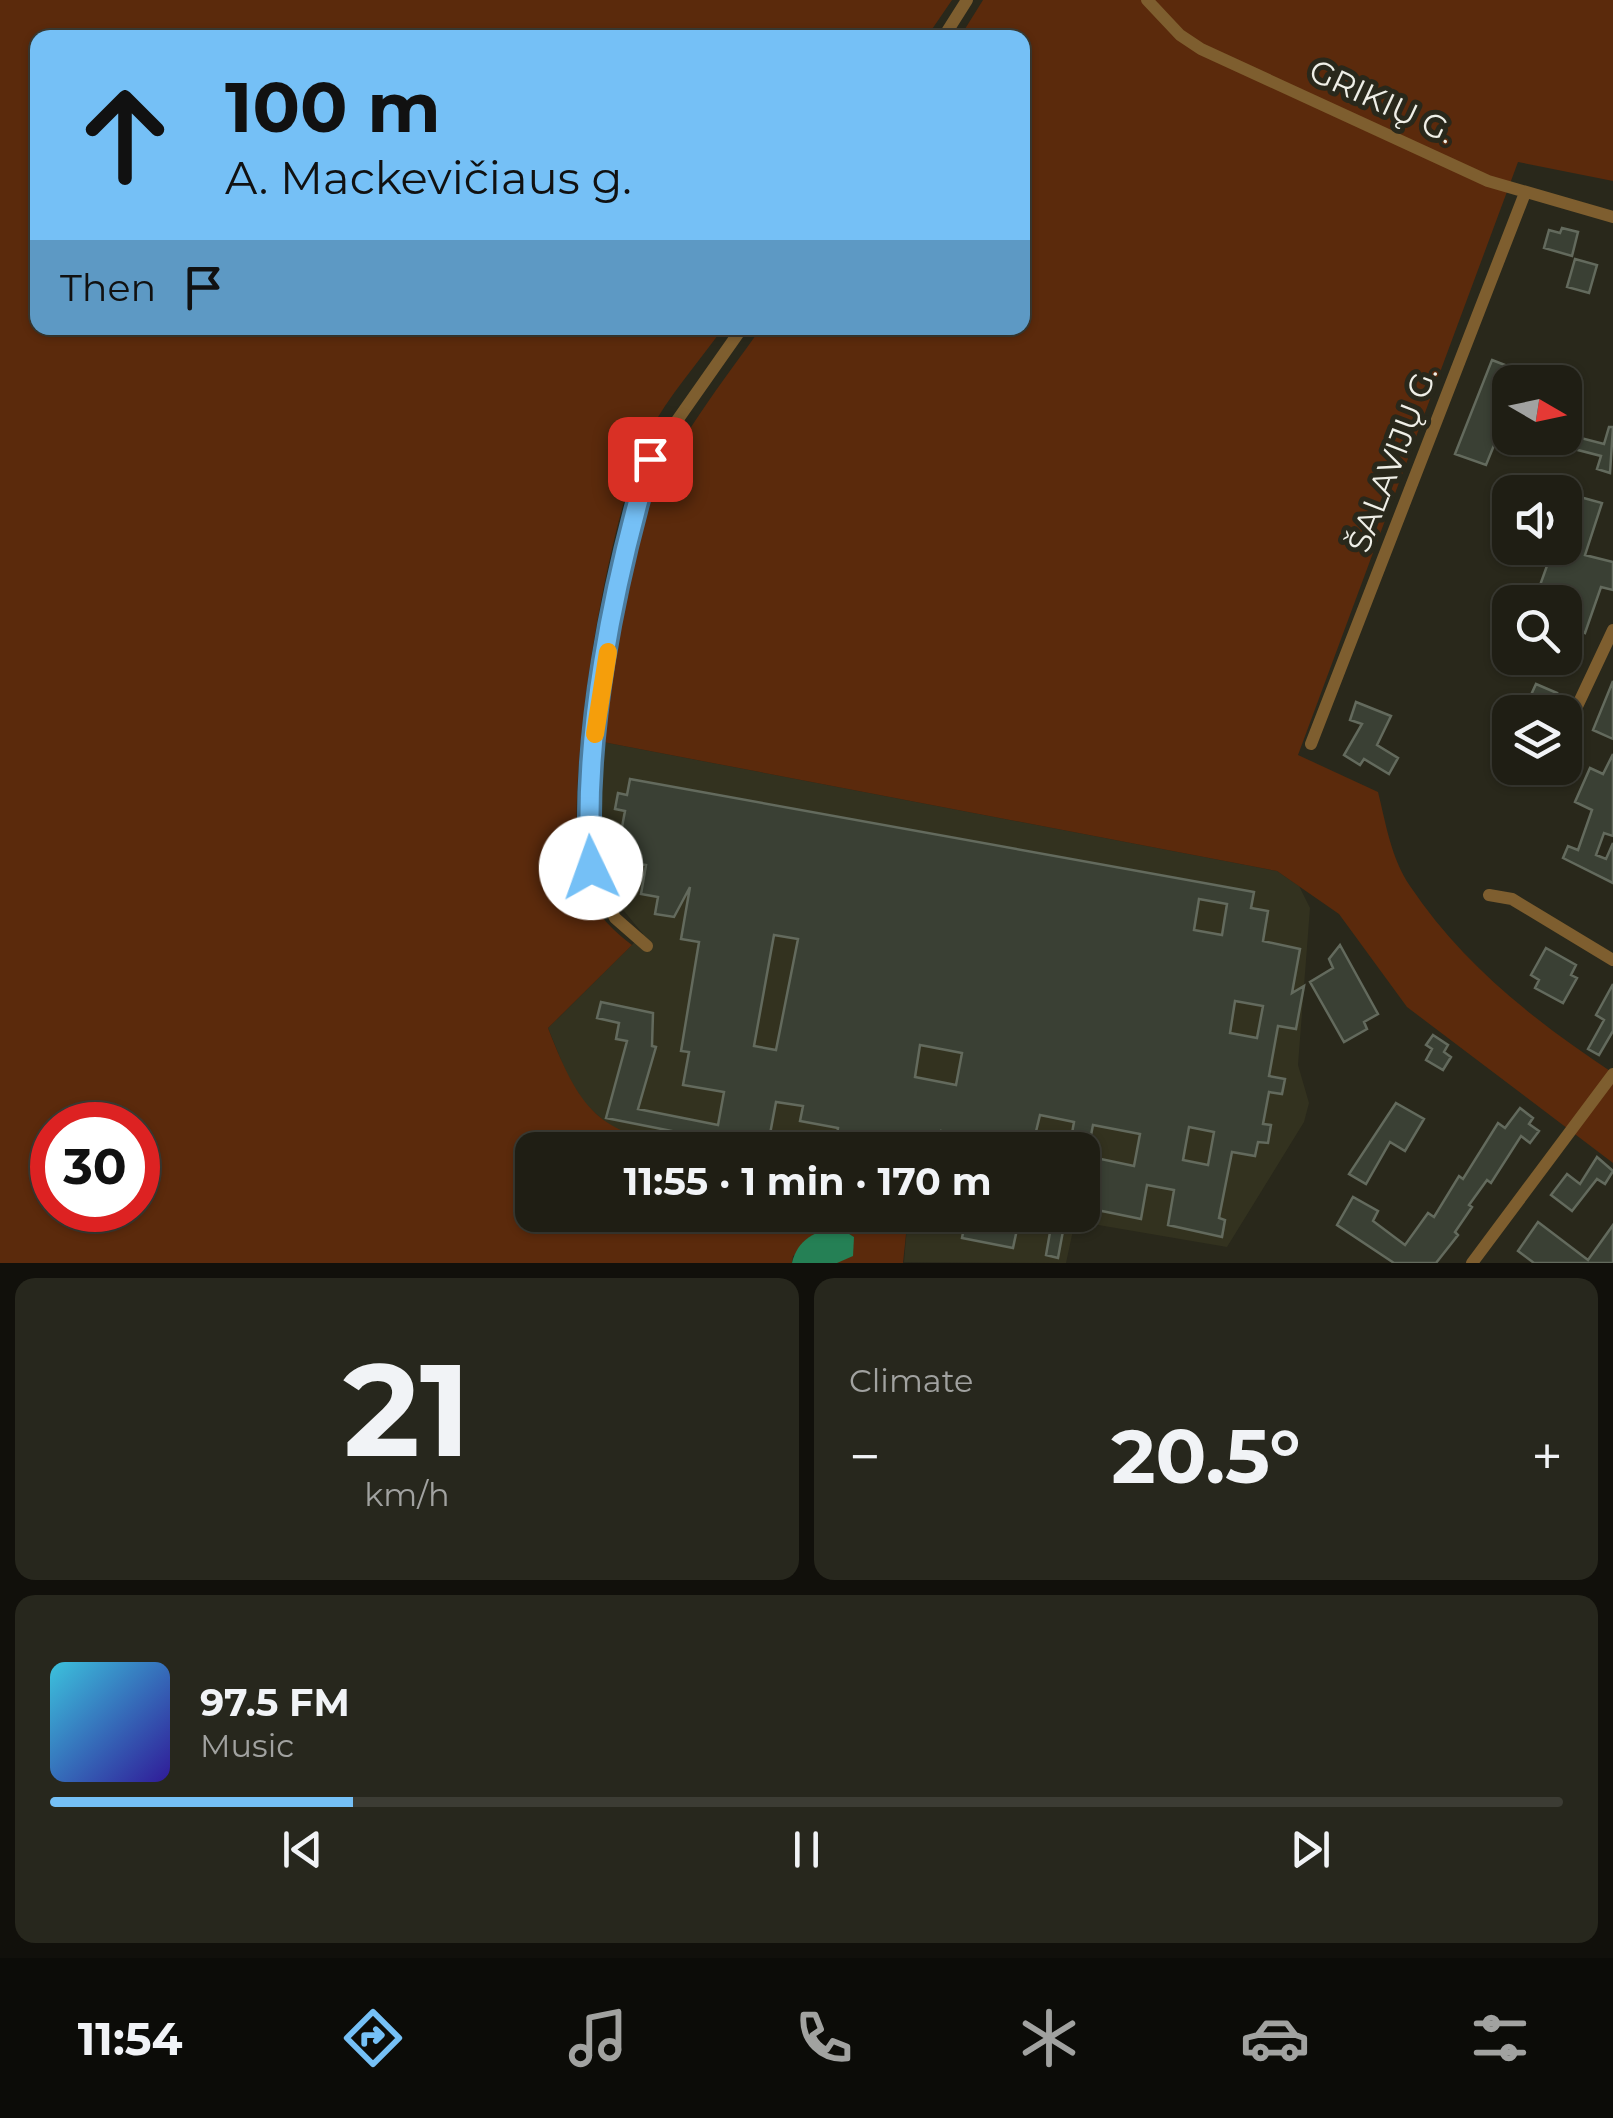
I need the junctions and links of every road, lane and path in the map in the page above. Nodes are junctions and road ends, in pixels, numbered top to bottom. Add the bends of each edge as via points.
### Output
1 (967, 0) edge
2 (1146, 0) edge
3 (948, 30) edge
4 (1525, 193) junction
5 (1613, 218) edge
6 (737, 335) edge
7 (1613, 630) edge
8 (1582, 696) edge
9 (1311, 744) dead end
10 (1489, 895) dead end
11 (647, 946) dead end
12 (1613, 960) edge
13 (1613, 1074) edge
14 (1472, 1263) edge

1 - 3 street
2 - 4 street, GRIKIŲ G. via 1201,49
4 - 5 street, GRIKIŲ G.
4 - 9 street, ŠALAVIJŲ G.
6 - 11 street via 650,459 631,523 589,782 591,868 615,918
7 - 8 street
10 - 12 street via 1512,899
13 - 14 street

